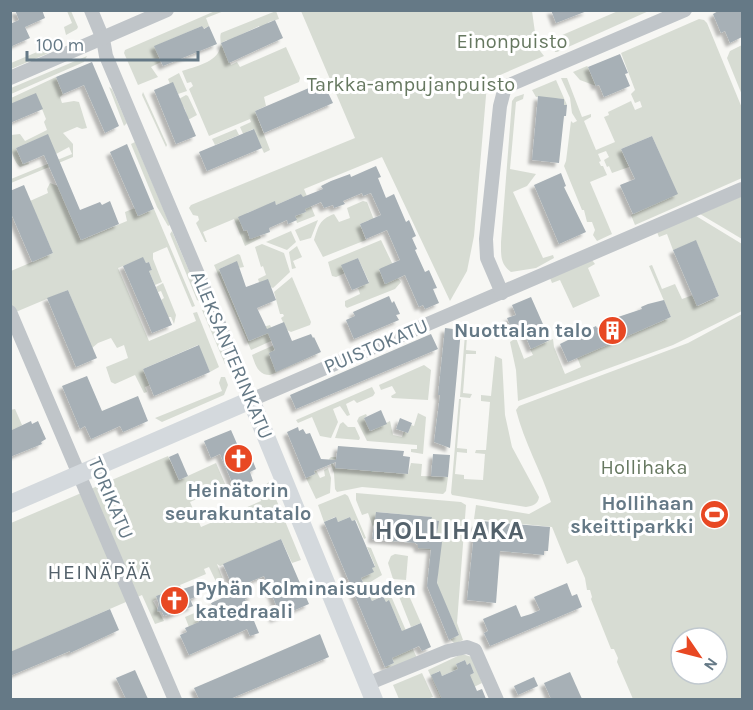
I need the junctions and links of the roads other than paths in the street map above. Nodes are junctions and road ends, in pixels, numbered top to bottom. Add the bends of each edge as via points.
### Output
1 (90, 10) edge
2 (167, 10) edge
3 (685, 10) edge
4 (102, 39) junction
5 (10, 78) edge
6 (742, 189) edge
7 (502, 293) junction
8 (10, 312) edge
9 (251, 400) junction
10 (80, 474) junction
11 (10, 504) edge
12 (370, 692) edge
13 (175, 699) edge
14 (497, 699) edge

1 - 4 street, ALEKSANTERINKATU
2 - 4 street
3 - 7 street via 505,87 486,239 487,258
4 - 5 street
4 - 9 street, ALEKSANTERINKATU
6 - 7 street, PUISTOKATU
7 - 9 street, PUISTOKATU
8 - 10 street, TORIKATU
9 - 10 main road, PUISTOKATU
9 - 12 main road, ALEKSANTERINKATU
10 - 11 main road, PUISTOKATU
10 - 13 street, TORIKATU
12 - 14 street via 448,651 467,647 475,650

